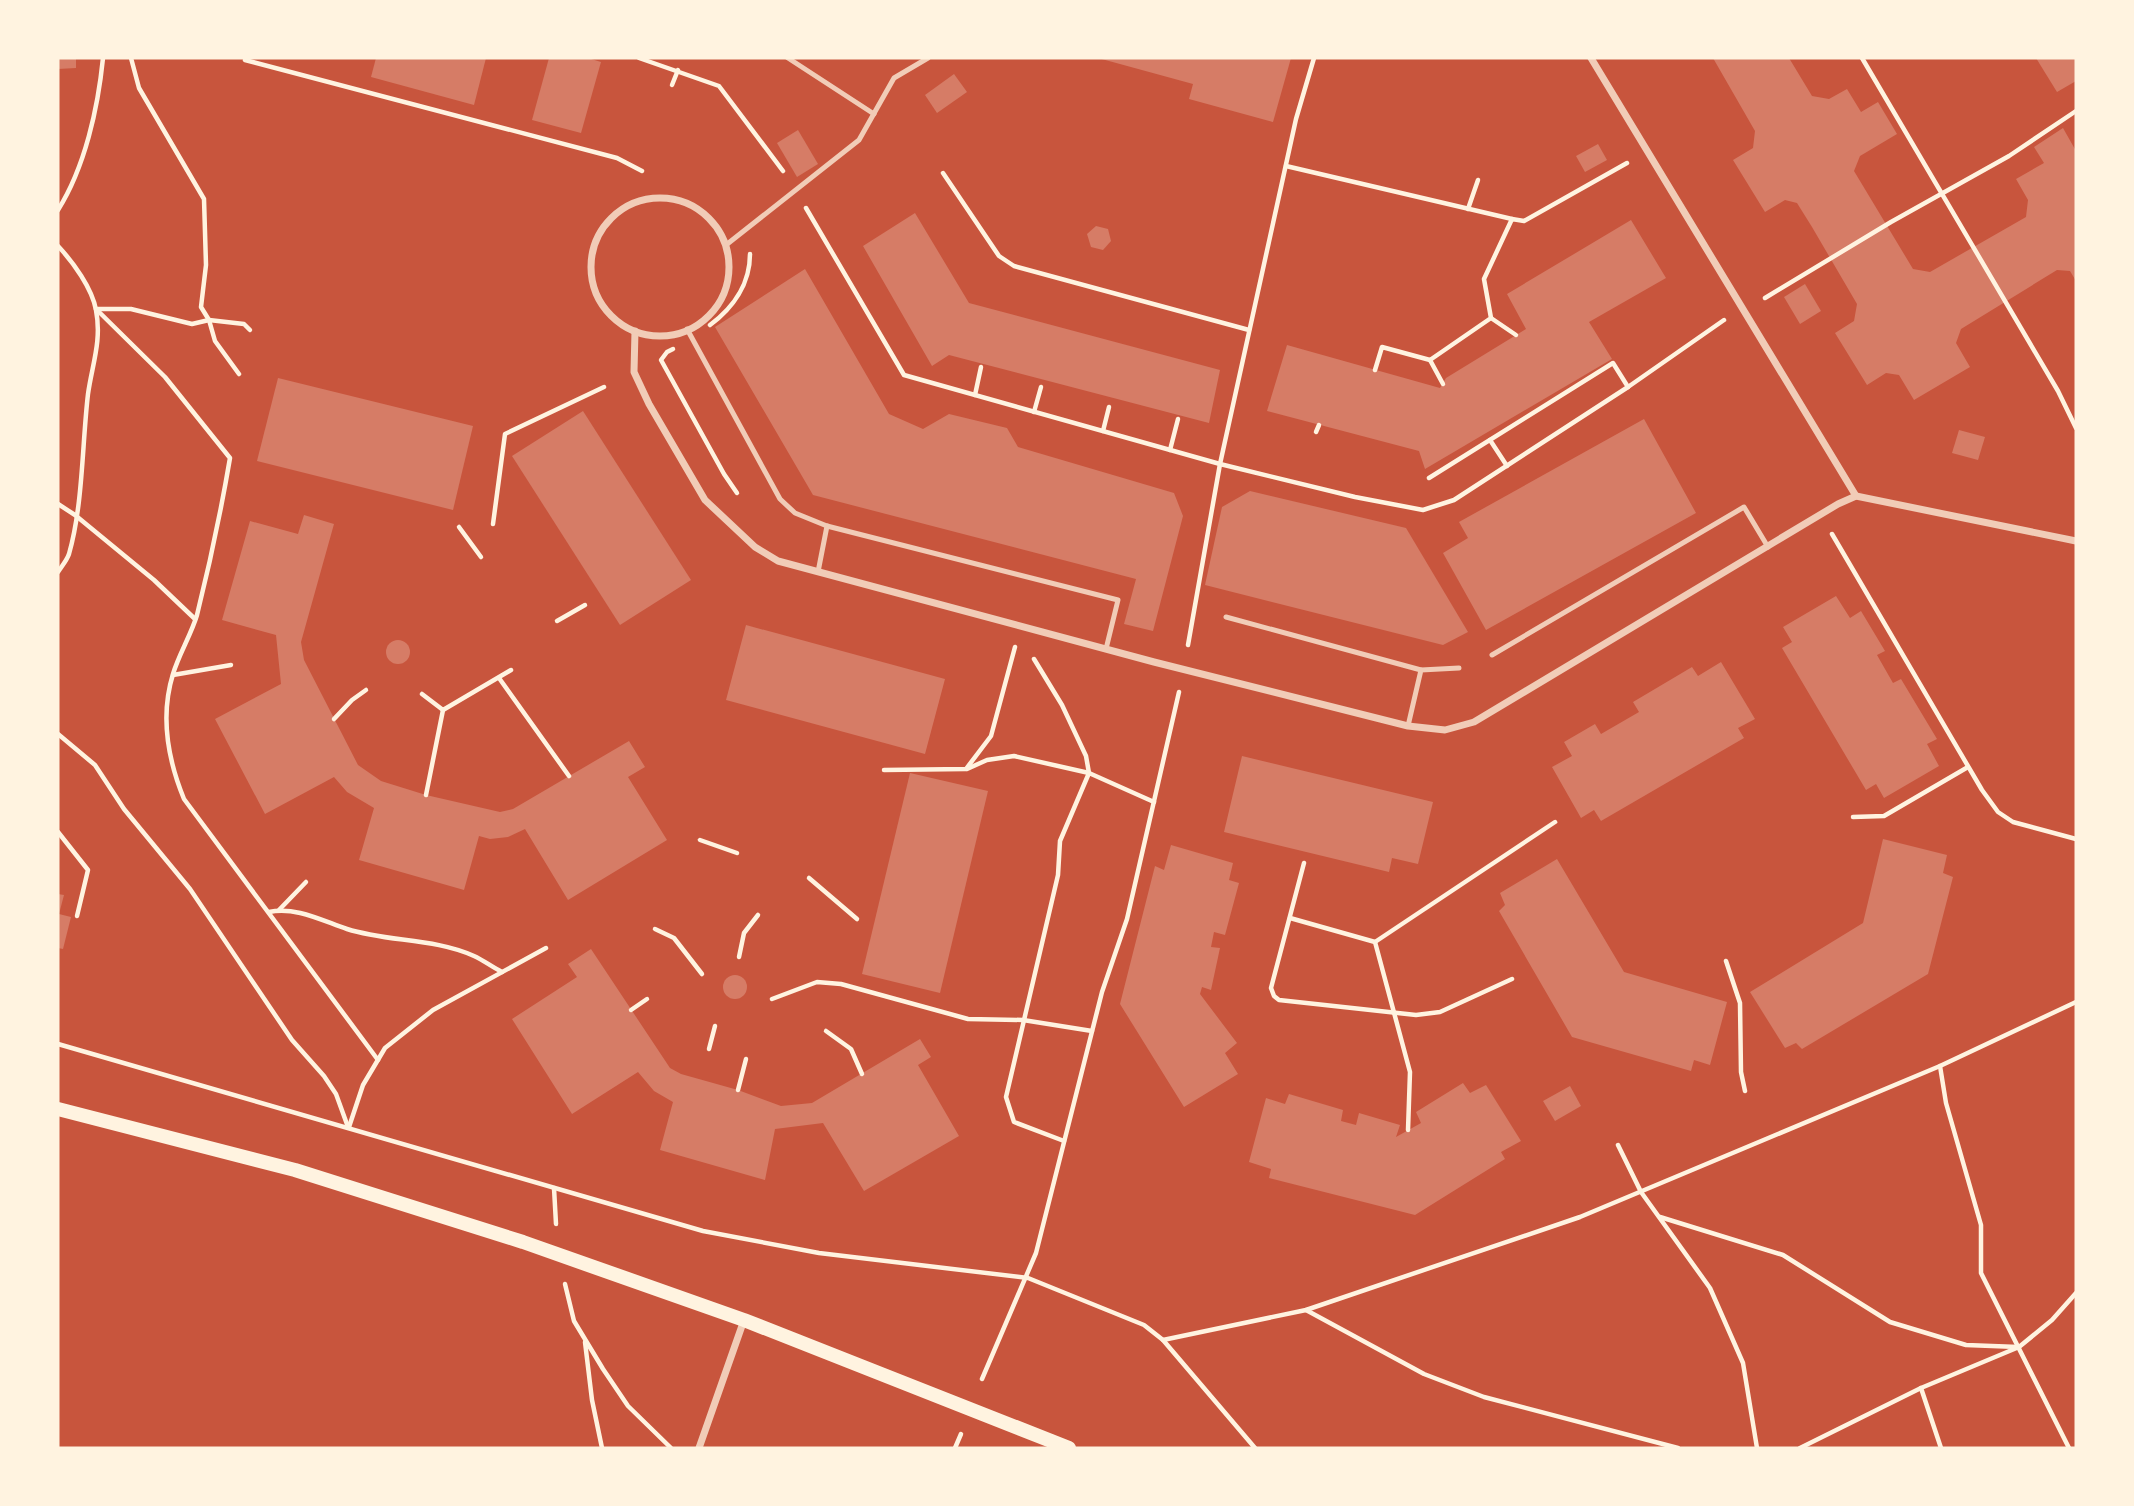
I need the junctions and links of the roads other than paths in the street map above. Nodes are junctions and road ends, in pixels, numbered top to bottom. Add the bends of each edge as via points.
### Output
1 (788, 58) edge
2 (928, 58) edge
3 (1591, 58) edge
4 (874, 114) junction
5 (726, 245) junction
6 (687, 328) junction
7 (635, 331) junction
8 (1856, 496) junction
9 (827, 526) junction
10 (2076, 541) edge
11 (1768, 547) junction
12 (818, 572) junction
13 (1226, 617) dead end
14 (1107, 649) junction
15 (1492, 655) dead end
16 (1459, 668) dead end
17 (1421, 670) junction
18 (1408, 726) junction
19 (58, 1108) edge
20 (744, 1320) junction
21 (699, 1448) edge
22 (1069, 1448) edge

1 - 4 lane
2 - 4 lane via 894,78
3 - 8 street
4 - 5 lane via 859,140
5 - 6 street via 726,287 715,309
5 - 7 street via 705,214 685,202 664,198 626,206 602,228 592,252 590,274 597,297 611,317
6 - 7 street via 661,336
6 - 9 lane via 780,499 795,513
7 - 12 street via 634,372 705,500 755,547 778,561
8 - 10 street
8 - 11 street
9 - 12 lane
9 - 14 lane via 1118,600
11 - 15 lane via 1744,507
11 - 18 street via 1474,722 1445,730
12 - 14 street
13 - 17 lane
14 - 18 street
16 - 17 lane
17 - 18 lane
19 - 20 main road via 295,1170
20 - 21 street
20 - 22 main road

